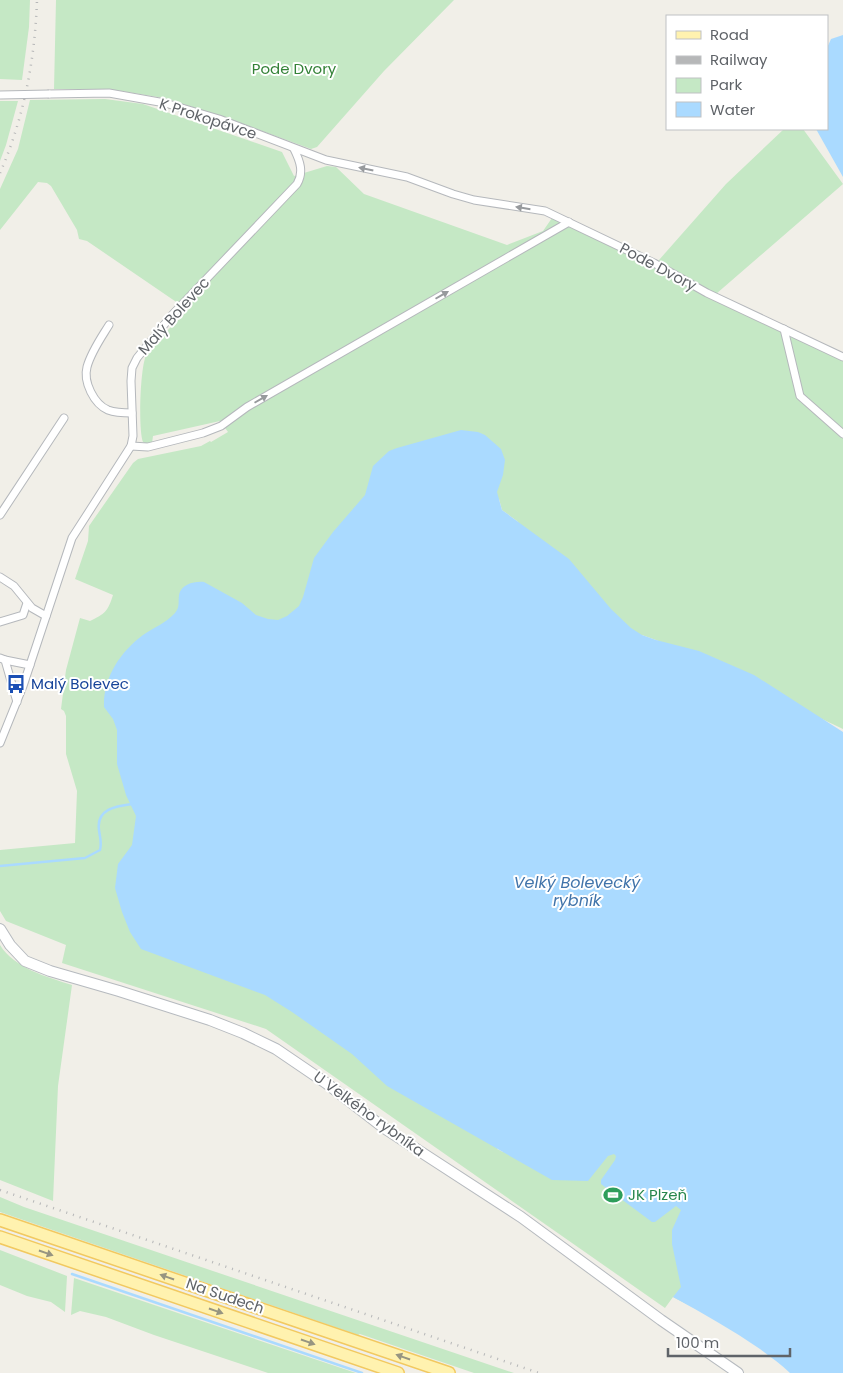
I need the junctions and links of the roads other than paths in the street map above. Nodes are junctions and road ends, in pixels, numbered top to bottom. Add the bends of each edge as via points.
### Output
1 (0, 95) edge
2 (294, 149) junction
3 (569, 222) junction
4 (109, 325) dead end
5 (784, 329) junction
6 (843, 357) edge
7 (132, 413) junction
8 (64, 418) dead end
9 (843, 434) edge
10 (131, 446) junction
11 (0, 515) edge
12 (0, 577) edge
13 (27, 603) junction
14 (46, 616) junction
15 (0, 622) edge
16 (2, 659) edge
17 (30, 665) junction
18 (17, 702) junction
19 (0, 743) edge
20 (0, 930) edge
21 (0, 1220) edge
22 (0, 1237) edge
23 (398, 1373) edge
24 (449, 1373) edge
25 (738, 1373) edge

1 - 2 street, K Prokopávce, bridge via 109,94 165,102 220,119
3 -> 2 street, Pode Dvory via 545,211 474,200 407,178 326,160
2 - 7 street, Malý Bolevec via 301,166 297,184 172,315 137,358 132,368
3 - 5 street, Pode Dvory
10 -> 3 street via 148,447 221,426 247,407
4 - 7 street via 87,367 89,386 107,410
5 - 6 street, Pode Dvory
5 - 9 street via 800,396
7 - 10 street, Malý Bolevec
8 - 11 street
10 - 14 street, Malý Bolevec via 72,538
12 - 13 street via 14,586
13 - 14 street
13 - 15 street via 23,615
14 - 17 street, Malý Bolevec
16 - 17 street
16 - 18 street
17 - 18 street, Malý Bolevec
18 - 19 street, Malý Bolevec
20 - 25 street, U Velkého rybníka via 25,961 210,1020 276,1049 384,1128 521,1217
24 -> 21 main road, Na Sudech
22 -> 23 main road, Na Sudech

